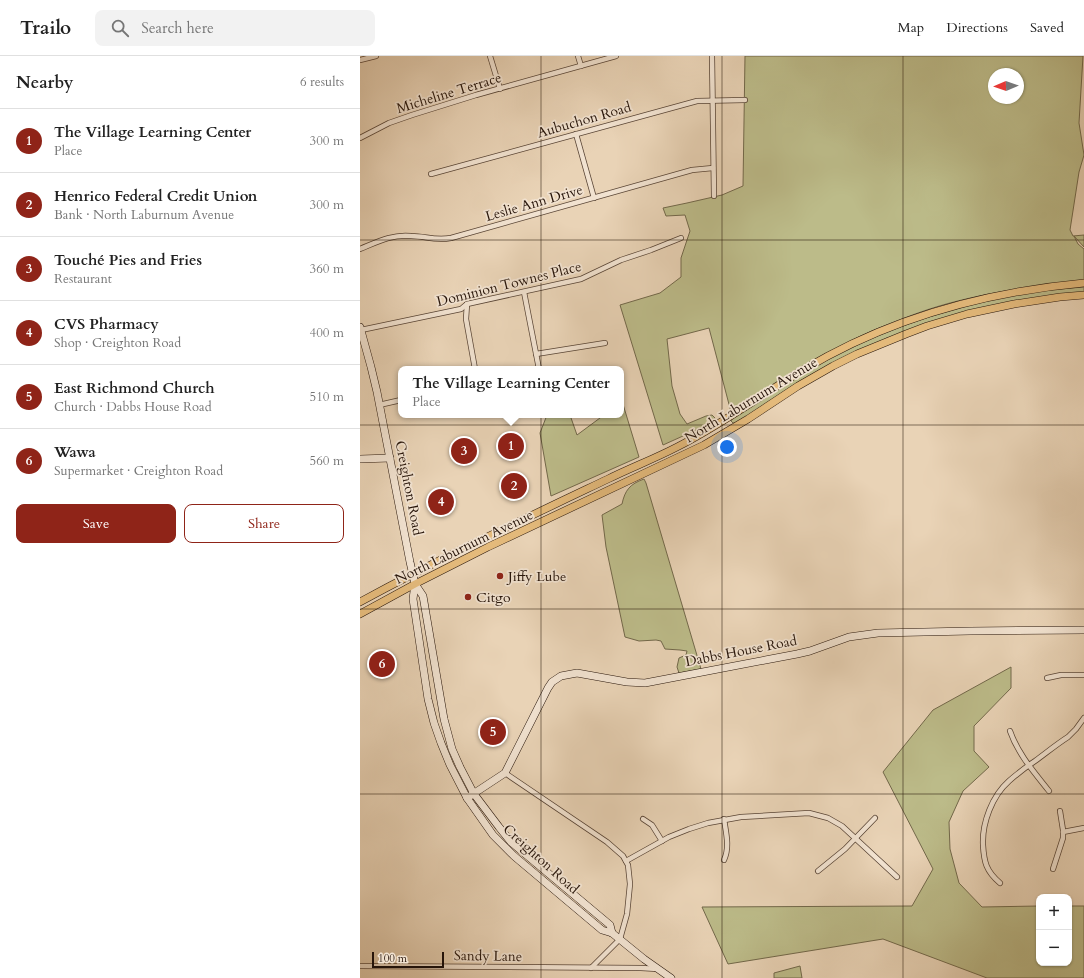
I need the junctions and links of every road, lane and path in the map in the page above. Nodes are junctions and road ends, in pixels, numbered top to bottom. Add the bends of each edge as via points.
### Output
1 (376, 56) edge
2 (490, 56) edge
3 (578, 56) edge
4 (616, 56) edge
5 (712, 56) edge
6 (360, 60) edge
7 (581, 66) junction
8 (500, 89) junction
9 (712, 100) junction
10 (745, 100) dead end
11 (576, 134) junction
12 (360, 138) edge
13 (713, 168) junction
14 (431, 174) dead end
15 (714, 196) dead end
16 (594, 198) junction
17 (682, 238) dead end
18 (360, 249) edge
19 (1084, 284) edge
20 (524, 292) junction
21 (1084, 295) edge
22 (467, 304) junction
23 (360, 329) edge
24 (605, 343) dead end
25 (536, 354) junction
26 (474, 366) edge
27 (538, 366) edge
28 (398, 401) edge
29 (379, 405) junction
30 (390, 458) junction
31 (360, 459) edge
32 (413, 574) junction
33 (415, 584) junction
34 (360, 602) edge
35 (360, 614) edge
36 (1084, 630) edge
37 (1084, 675) edge
38 (1047, 678) dead end
39 (1084, 718) edge
40 (1010, 731) dead end
41 (1029, 765) junction
42 (505, 773) junction
43 (1049, 791) dead end
44 (474, 794) junction
45 (467, 798) junction
46 (1060, 811) dead end
47 (875, 818) dead end
48 (643, 819) dead end
49 (724, 820) junction
50 (1084, 828) edge
51 (1063, 832) junction
52 (856, 838) junction
53 (662, 841) junction
54 (724, 860) dead end
55 (626, 861) junction
56 (1053, 869) dead end
57 (818, 871) dead end
58 (897, 877) dead end
59 (1000, 883) dead end
60 (612, 933) junction
61 (620, 939) junction
62 (360, 966) edge
63 (591, 968) junction
64 (660, 969) junction
65 (671, 978) edge

1 - 6 street
2 - 8 street
3 - 7 street
4 - 7 street, Micheline Terrace
5 - 9 street
7 - 8 street, Micheline Terrace
8 - 12 street, Micheline Terrace via 403,118
9 - 10 street, Aubuchon Road
9 - 11 street, Aubuchon Road via 697,101
9 - 13 street
11 - 14 street, Aubuchon Road
11 - 16 street
13 - 15 street
13 - 16 street, Leslie Ann Drive via 692,170
16 - 18 street, Leslie Ann Drive via 451,238 436,240 393,236
17 - 20 street, Dominion Townes Place via 621,260 581,279
19 - 32 main road, North Laburnum Avenue via 1034,289 986,298 922,316 878,332 804,370 676,447
20 - 22 street, Dominion Townes Place
20 - 25 street
21 - 33 main road, North Laburnum Avenue via 990,308 888,340 818,374 698,448
22 - 23 street, Dominion Townes Place via 461,308
22 - 26 street via 466,319
23 - 29 main road, Creighton Road
24 - 25 street
25 - 27 street
28 - 29 street
29 - 30 main road, Creighton Road
30 - 31 main road
30 - 32 main road, Creighton Road
32 - 33 main road, Creighton Road
32 - 34 main road, North Laburnum Avenue
33 - 35 main road, North Laburnum Avenue
33 - 44 main road, Creighton Road via 424,596 448,734 460,767
33 - 45 main road, Creighton Road via 413,599 428,699 441,744
36 - 42 main road, Dabbs House Road via 872,634 849,637 797,654 645,683 577,673 561,676 548,688
37 - 38 street
39 - 41 street via 1068,737
40 - 41 street
41 - 43 street
41 - 59 street via 998,794 984,826 986,865 990,874
42 - 44 main road, Dabbs House Road
42 - 55 street via 607,842
44 - 45 main road, Dabbs House Road
44 - 60 main road, Creighton Road via 512,842 610,924
45 - 60 main road, Creighton Road via 494,835 514,856 602,930
46 - 51 street
47 - 52 street
48 - 53 street via 652,825
49 - 52 street via 794,813 814,814 838,823
49 - 53 street via 689,829
49 - 54 street via 728,845
50 - 51 street
51 - 56 street
52 - 57 street
52 - 58 street
53 - 55 street
55 - 61 street via 630,884 627,914
60 - 61 main road, Creighton Road
61 - 63 street
61 - 64 main road, Creighton Road via 644,960
62 - 63 street, Sandy Lane
63 - 64 street, Sandy Lane
64 - 65 main road, Creighton Road

